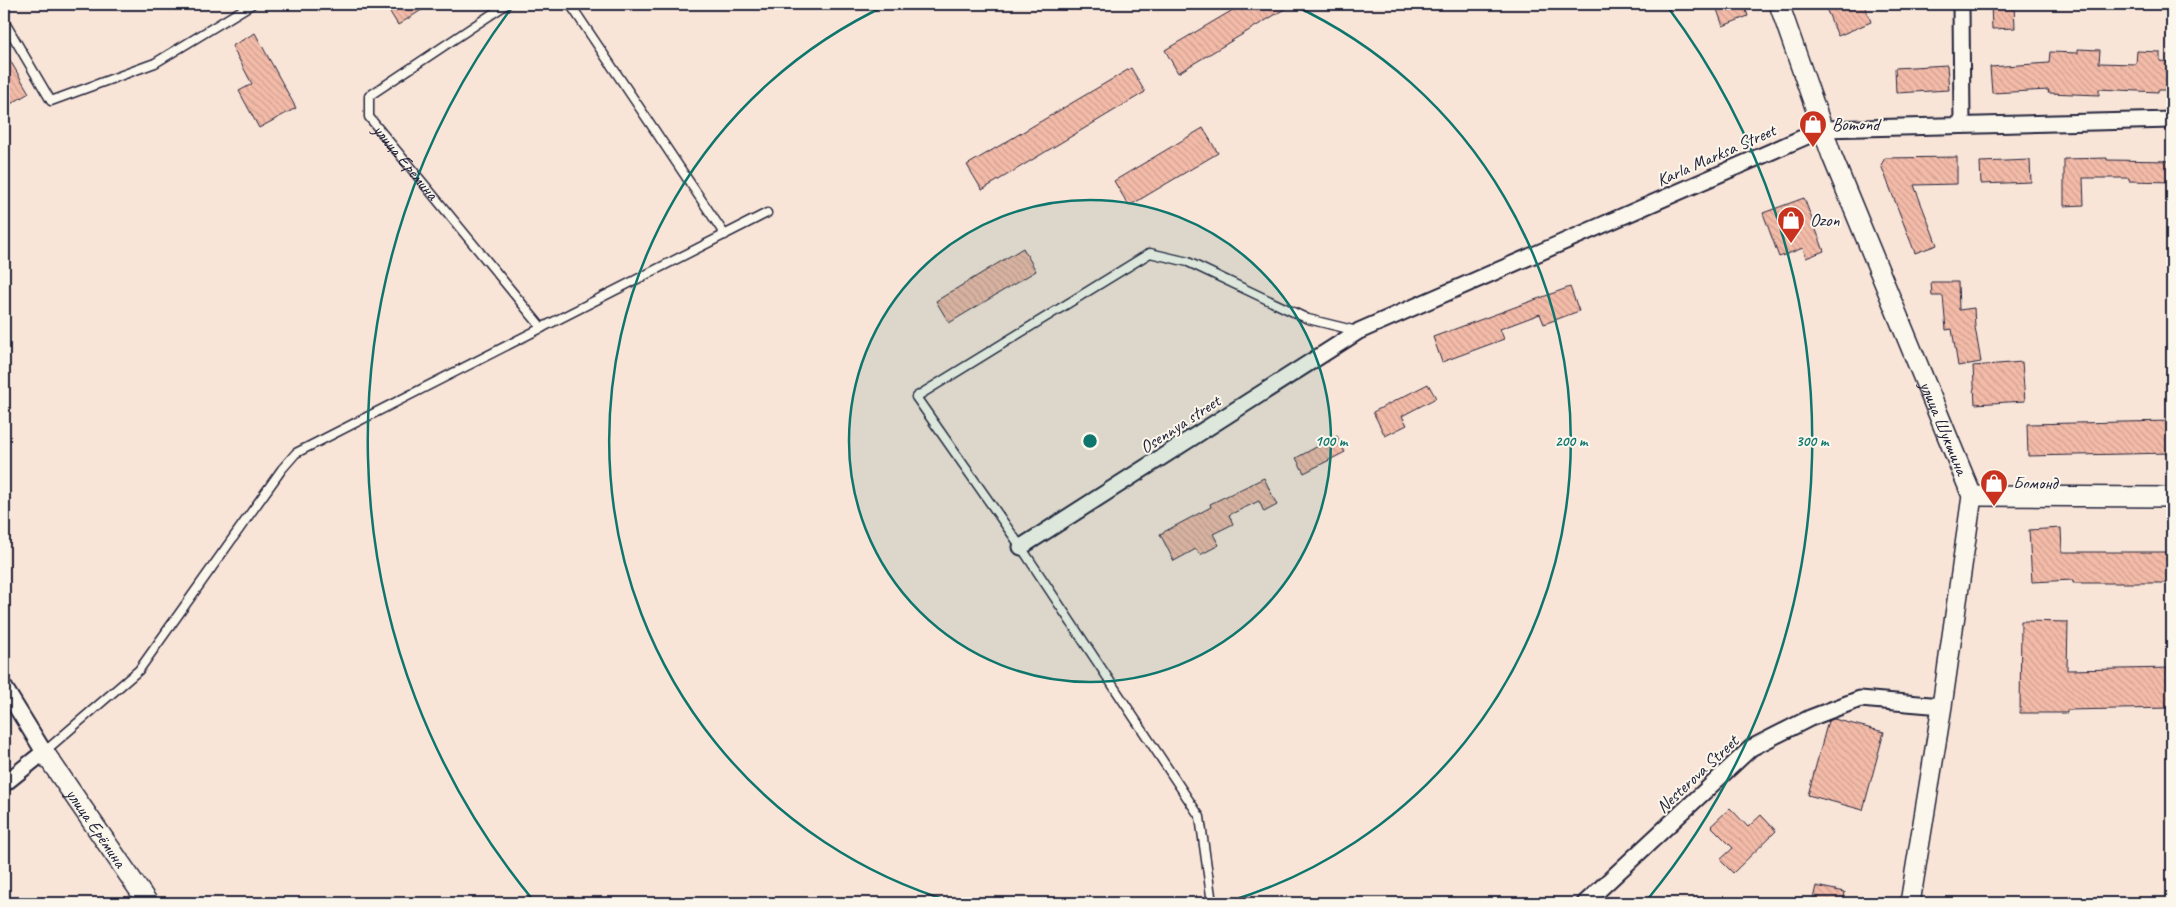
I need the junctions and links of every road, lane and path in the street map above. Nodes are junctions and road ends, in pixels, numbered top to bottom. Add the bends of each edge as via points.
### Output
1 (252, 4) edge
2 (507, 4) edge
3 (570, 4) edge
4 (1778, 4) edge
5 (1961, 4) edge
6 (4, 21) edge
7 (2172, 120) edge
8 (1962, 125) junction
9 (1823, 129) junction
10 (767, 213) dead end
11 (725, 235) junction
12 (542, 328) junction
13 (1359, 331) junction
14 (1972, 496) junction
15 (2172, 497) edge
16 (1021, 548) junction
17 (4, 687) edge
18 (1942, 706) junction
19 (44, 752) junction
20 (4, 784) edge
21 (148, 903) edge
22 (1212, 903) edge
23 (1585, 903) edge
24 (1910, 903) edge

1 - 6 lane via 155,63 51,101
2 - 12 lane, улица Ерёмина via 369,96 369,118
3 - 11 lane
4 - 9 street, улица Шукшина
5 - 8 street
7 - 8 street, Karla Marksa Street
8 - 9 street, Karla Marksa Street
9 - 13 street, Karla Marksa Street
9 - 14 street, улица Шукшина
10 - 11 lane
11 - 12 lane
12 - 19 lane via 296,453 139,670
13 - 16 street, Osennya street
13 - 16 lane via 1308,319 1188,262 1150,253 916,397
14 - 15 street
14 - 18 street, улица Шукшина
16 - 22 lane via 1200,817
17 - 19 street, улица Ерёмина
18 - 23 street, Nesterova Street via 1860,699 1810,718 1751,748
18 - 24 street, улица Шукшина
19 - 20 street
19 - 21 street, улица Ерёмина

